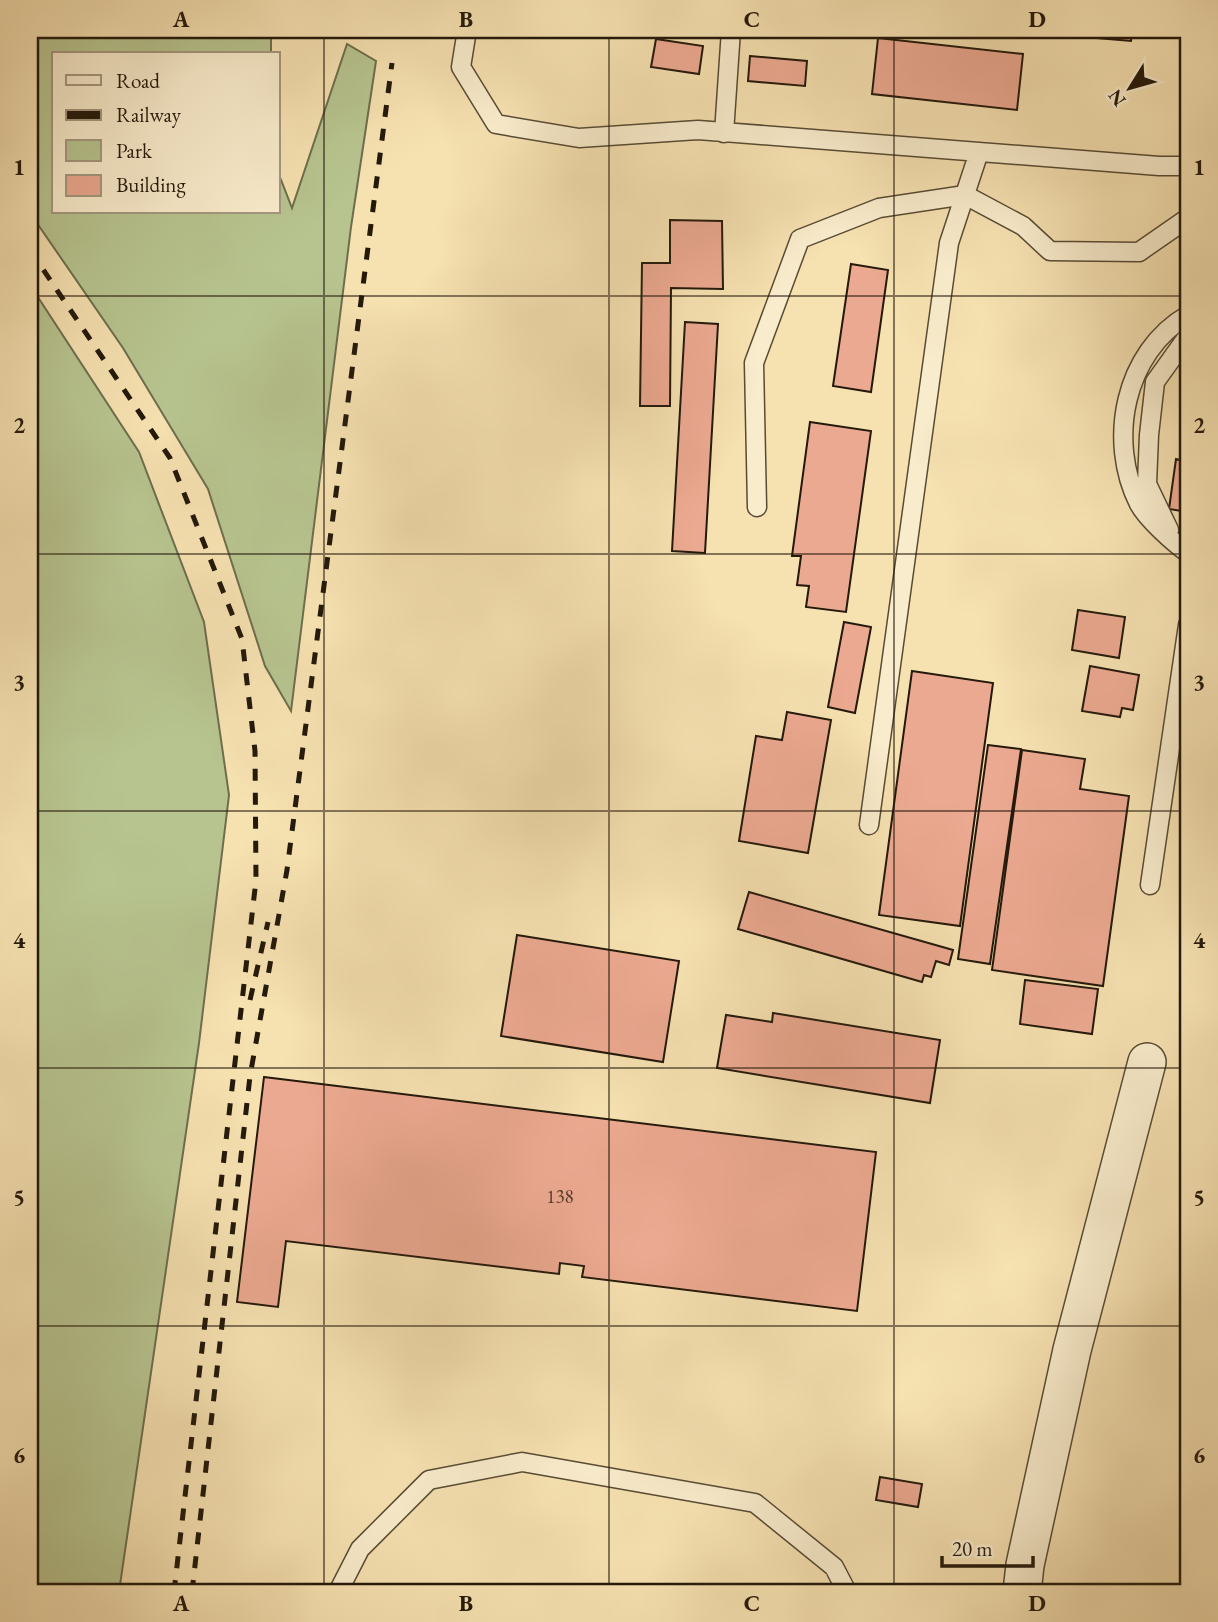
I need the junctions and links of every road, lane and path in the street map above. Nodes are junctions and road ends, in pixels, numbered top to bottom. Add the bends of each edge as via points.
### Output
1 (467, 30) edge
2 (732, 30) edge
3 (724, 133) junction
4 (979, 152) junction
5 (1188, 166) edge
6 (965, 195) junction
7 (1188, 218) edge
8 (1188, 315) edge
9 (1188, 336) edge
10 (757, 507) dead end
11 (1182, 549) edge
12 (1188, 625) edge
13 (869, 825) dead end
14 (1150, 885) dead end
15 (1147, 1062) dead end
16 (338, 1592) edge
17 (847, 1592) edge
18 (1022, 1592) edge

1 - 3 lane via 461,67 496,124 579,138
2 - 3 lane
3 - 4 lane
4 - 5 lane
4 - 6 lane
6 - 7 lane via 1023,226 1050,251 1139,252
6 - 10 lane via 879,208 800,239 754,363
6 - 13 lane via 949,243
8 - 11 lane via 1173,324 1142,362 1124,408 1124,459 1140,506
9 - 11 lane via 1155,382 1147,484
12 - 14 lane
15 - 18 street via 1072,1350
16 - 17 lane via 360,1549 429,1480 522,1462 755,1503 834,1567

